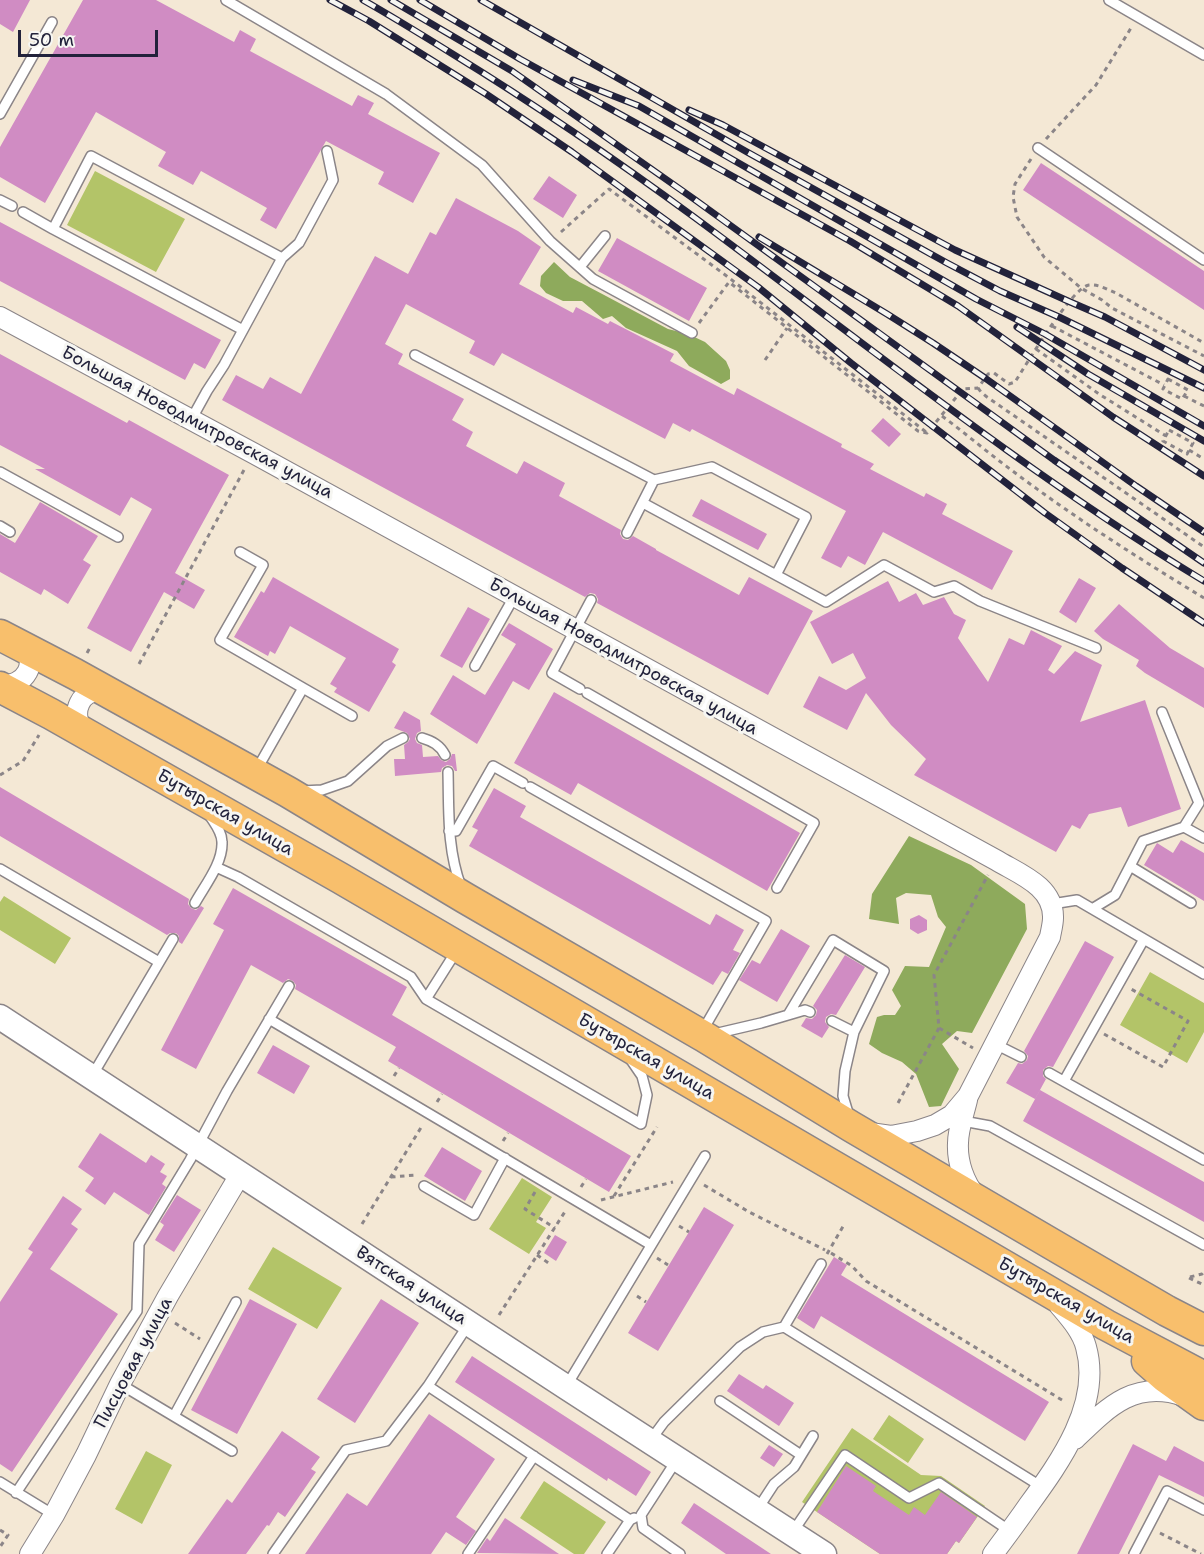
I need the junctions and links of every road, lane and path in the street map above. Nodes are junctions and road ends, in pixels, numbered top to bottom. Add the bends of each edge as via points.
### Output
1 (226, 0) edge
2 (1109, 0) edge
3 (52, 22) dead end
4 (1204, 55) edge
5 (0, 114) edge
6 (1038, 148) dead end
7 (327, 151) dead end
8 (0, 200) edge
9 (12, 206) dead end
10 (23, 212) dead end
11 (53, 229) junction
12 (605, 236) dead end
13 (550, 241) junction
14 (282, 258) junction
15 (1204, 260) edge
16 (580, 267) junction
17 (1082, 288) junction
18 (0, 317) edge
19 (1052, 326) junction
20 (787, 328) junction
21 (243, 330) junction
22 (692, 333) joint
23 (1204, 343) edge
24 (1036, 350) junction
25 (415, 355) dead end
26 (1204, 356) edge
27 (765, 360) dead end
28 (1164, 385) junction
29 (978, 388) junction
30 (1184, 396) junction
31 (1204, 406) edge
32 (942, 416) junction
33 (191, 420) junction
34 (927, 433) junction
35 (1166, 436) junction
36 (1189, 450) junction
37 (1204, 459) edge
38 (247, 464) dead end
39 (0, 472) edge
40 (654, 480) junction
41 (643, 503) junction
42 (0, 526) edge
43 (10, 532) dead end
44 (627, 533) dead end
45 (118, 537) dead end
46 (1204, 548) edge
47 (240, 552) dead end
48 (776, 575) junction
49 (514, 597) junction
50 (1204, 598) edge
51 (591, 600) dead end
52 (575, 631) junction
53 (9, 639) edge
54 (91, 646) dead end
55 (1096, 648) dead end
56 (87, 653) dead end
57 (139, 664) dead end
58 (475, 666) dead end
59 (0, 686) edge
60 (303, 688) junction
61 (111, 694) junction
62 (1161, 712) dead end
63 (352, 716) dead end
64 (39, 735) dead end
65 (88, 735) junction
66 (403, 738) dead end
67 (422, 738) dead end
68 (446, 755) dead end
69 (448, 772) dead end
70 (254, 773) junction
71 (0, 775) edge
72 (288, 792) junction
73 (196, 797) junction
74 (1184, 827) junction
75 (449, 831) junction
76 (1204, 838) edge
77 (996, 860) junction
78 (1130, 866) junction
79 (216, 867) junction
80 (0, 869) edge
81 (777, 888) dead end
82 (465, 898) junction
83 (195, 903) dead end
84 (1191, 903) dead end
85 (1052, 904) junction
86 (1092, 909) junction
87 (324, 926) junction
88 (318, 936) dead end
89 (173, 939) dead end
90 (1143, 939) junction
91 (458, 948) junction
92 (159, 962) junction
93 (1204, 974) edge
94 (1119, 982) junction
95 (289, 986) dead end
96 (426, 999) junction
97 (810, 1012) dead end
98 (788, 1015) junction
99 (270, 1019) junction
100 (832, 1021) dead end
101 (4, 1023) edge
102 (939, 1028) junction
103 (1093, 1028) junction
104 (854, 1032) junction
105 (702, 1036) junction
106 (616, 1040) junction
107 (991, 1051) junction
108 (1021, 1057) dead end
109 (1050, 1073) dead end
110 (92, 1076) junction
111 (1064, 1082) junction
112 (442, 1094) dead end
113 (968, 1096) junction
114 (898, 1103) dead end
115 (430, 1114) junction
116 (963, 1121) junction
117 (657, 1127) dead end
118 (857, 1130) junction
119 (198, 1146) junction
120 (705, 1155) dead end
121 (505, 1158) junction
122 (1204, 1160) edge
123 (240, 1173) junction
124 (391, 1177) junction
125 (692, 1178) junction
126 (586, 1179) dead end
127 (424, 1186) joint
128 (538, 1188) dead end
129 (614, 1196) junction
130 (573, 1199) junction
131 (979, 1202) junction
132 (585, 1205) junction
133 (845, 1223) dead end
134 (362, 1224) dead end
135 (555, 1228) junction
136 (651, 1245) junction
137 (1204, 1245) edge
138 (828, 1252) junction
139 (537, 1255) junction
140 (821, 1263) joint
141 (550, 1264) dead end
142 (1204, 1272) edge
143 (1122, 1285) junction
144 (1204, 1285) edge
145 (1047, 1290) junction
146 (236, 1302) dead end
147 (1204, 1309) edge
148 (499, 1315) dead end
149 (168, 1319) dead end
150 (469, 1324) junction
151 (784, 1327) junction
152 (1204, 1330) edge
153 (212, 1346) junction
154 (120, 1384) junction
155 (428, 1386) junction
156 (566, 1388) junction
157 (1202, 1396) edge
158 (720, 1401) dead end
159 (1085, 1405) junction
160 (174, 1416) junction
161 (813, 1436) dead end
162 (650, 1441) junction
163 (1069, 1446) junction
164 (232, 1451) dead end
165 (801, 1455) junction
166 (534, 1456) junction
167 (677, 1459) junction
168 (0, 1482) edge
169 (1042, 1487) junction
170 (16, 1492) junction
171 (757, 1510) junction
172 (1204, 1510) edge
173 (54, 1515) junction
174 (641, 1515) junction
175 (630, 1520) junction
176 (1148, 1527) junction
177 (0, 1530) edge
178 (1010, 1531) junction
179 (792, 1533) junction
180 (0, 1547) edge
181 (36, 1551) edge
182 (273, 1554) edge
183 (468, 1554) edge
184 (607, 1554) edge
185 (680, 1554) edge
186 (824, 1554) edge
187 (993, 1554) edge
188 (1134, 1554) edge
189 (1201, 1554) edge

1 - 13 lane via 406,108 482,165
2 - 4 lane
3 - 5 lane
6 - 15 lane
7 - 14 lane via 333,180 299,243
8 - 9 lane
10 - 11 lane
11 - 14 lane via 92,156
11 - 21 lane
12 - 16 lane
13 - 16 lane
13 - 34 path via 609,189
14 - 21 lane
16 - 22 lane via 593,279
17 - 19 path
17 - 23 path via 1089,285 1116,293
17 - 26 path
18 - 33 street, Большая Новодмитровская улица
19 - 24 path
19 - 28 path
20 - 22 path via 729,282
20 - 27 path
20 - 34 path
21 - 33 lane
24 - 29 path via 1016,382 1009,384 994,373 988,374
24 - 35 path
25 - 40 lane
28 - 30 path via 1163,389 1182,399
28 - 30 path via 1168,379 1188,390
29 - 32 path via 963,389
29 - 46 path
30 - 31 path
32 - 34 path
32 - 50 path via 1067,510
33 - 49 street, Большая Новодмитровская улица
35 - 36 path via 1163,441 1187,454
35 - 36 path via 1169,430 1193,443
36 - 37 path
38 - 57 path
39 - 45 lane
40 - 41 lane
40 - 48 lane via 712,466 806,517
41 - 44 lane
41 - 48 lane
42 - 43 lane
47 - 60 lane via 263,565 220,640
48 - 55 lane via 826,602 885,565 934,592 954,586 980,601
49 - 52 street, Большая Новодмитровская улица
49 - 58 lane
51 - 52 lane
52 - 77 street, Большая Новодмитровская улица
52 - 81 lane via 552,673 814,823
53 - 59 street, Бутырская улица via 24,648 30,663 18,683
53 - 61 main road, Бутырская улица
54 - 56 path
59 - 65 main road, Бутырская улица
60 - 63 lane
60 - 70 lane
61 - 65 street via 88,694 78,707 78,723
61 - 70 main road, Бутырская улица
62 - 74 lane via 1199,803
64 - 71 path via 23,761
65 - 73 main road, Бутырская улица
66 - 72 lane via 387,746 348,782 322,790
67 - 68 lane via 433,742
69 - 75 lane
70 - 72 main road, Бутырская улица
72 - 82 main road, Бутырская улица
73 - 79 lane via 223,840
73 - 91 main road, Бутырская улица
74 - 76 lane
74 - 78 lane via 1143,841
75 - 82 lane via 455,870
75 - 105 lane via 456,831 493,766 766,921
77 - 85 street, Большая Новодмитровская улица via 1035,883
77 - 102 path via 934,975
78 - 84 lane
78 - 86 lane via 1114,895
79 - 83 lane
79 - 87 lane
80 - 92 lane
82 - 105 main road, Бутырская улица
85 - 86 lane via 1077,900
85 - 107 street via 1050,936
86 - 90 lane
87 - 88 lane
87 - 96 lane via 411,977
89 - 92 lane
90 - 93 lane
90 - 94 lane
91 - 96 lane
91 - 106 main road, Бутырская улица
92 - 110 lane
94 - 103 lane
94 - 103 path via 1188,1021 1163,1067
95 - 99 lane
96 - 106 lane via 641,1124 647,1095 642,1076
97 - 98 lane
98 - 104 lane via 833,940 884,971
98 - 105 lane
99 - 115 lane
99 - 119 lane
100 - 104 lane
101 - 110 street, Вятская улица
102 - 107 path
102 - 114 path
103 - 111 lane
104 - 118 lane via 843,1096
105 - 118 main road, Бутырская улица
106 - 145 main road, Бутырская улица
107 - 108 lane
107 - 113 street
109 - 111 lane
110 - 119 street, Вятская улица
111 - 122 lane
112 - 115 path
113 - 116 street
113 - 118 street via 952,1114 917,1131 891,1136
115 - 121 lane
115 - 124 path
116 - 131 street via 958,1141 960,1163
116 - 137 lane via 990,1126
117 - 129 path
118 - 131 main road, Бутырская улица
119 - 123 street, Вятская улица
119 - 170 lane via 139,1244 137,1311
120 - 125 lane
121 - 127 lane via 474,1215
121 - 130 lane
123 - 150 street, Вятская улица
123 - 154 street, Писцовая улица
124 - 127 path via 420,1175
124 - 134 path
125 - 129 path
125 - 136 lane
125 - 138 path
126 - 130 path
128 - 135 path via 525,1209
129 - 132 path
130 - 132 lane
130 - 135 path
131 - 143 main road, Бутырская улица
132 - 136 lane
133 - 138 path
135 - 139 path
136 - 156 lane
138 - 140 path
138 - 159 path via 852,1266 867,1281 1062,1400 1074,1398
139 - 141 path
139 - 148 path
140 - 151 lane
142 - 144 path via 1189,1278
143 - 147 main road
143 - 152 main road, Бутырская улица
145 - 157 main road, Бутырская улица via 1106,1325 1165,1377
145 - 159 street via 1076,1326 1086,1346 1089,1369
146 - 153 lane
149 - 153 path
150 - 155 lane
150 - 156 street, Вятская улица
151 - 162 lane via 763,1332 740,1347 664,1422
151 - 169 lane
153 - 160 lane
154 - 160 lane
154 - 173 street, Писцовая улица
155 - 166 lane
155 - 182 lane via 386,1441 346,1450
156 - 162 street, Вятская улица
157 - 163 street via 1170,1391 1136,1393 1101,1413
158 - 165 lane
159 - 163 street
160 - 164 lane
161 - 165 lane
162 - 167 street, Вятская улица
163 - 169 street
165 - 171 lane
166 - 175 lane
166 - 183 lane
167 - 171 street, Вятская улица
167 - 174 lane
168 - 170 lane
169 - 178 street
170 - 173 lane
171 - 179 street, Вятская улица
172 - 176 lane via 1167,1491
173 - 181 street, Писцовая улица
174 - 175 lane
174 - 185 lane via 643,1528
175 - 184 lane
176 - 188 lane
176 - 189 path
177 - 180 path via 8,1535
178 - 179 lane via 939,1483 909,1498 845,1455
178 - 187 street
179 - 186 street, Вятская улица

